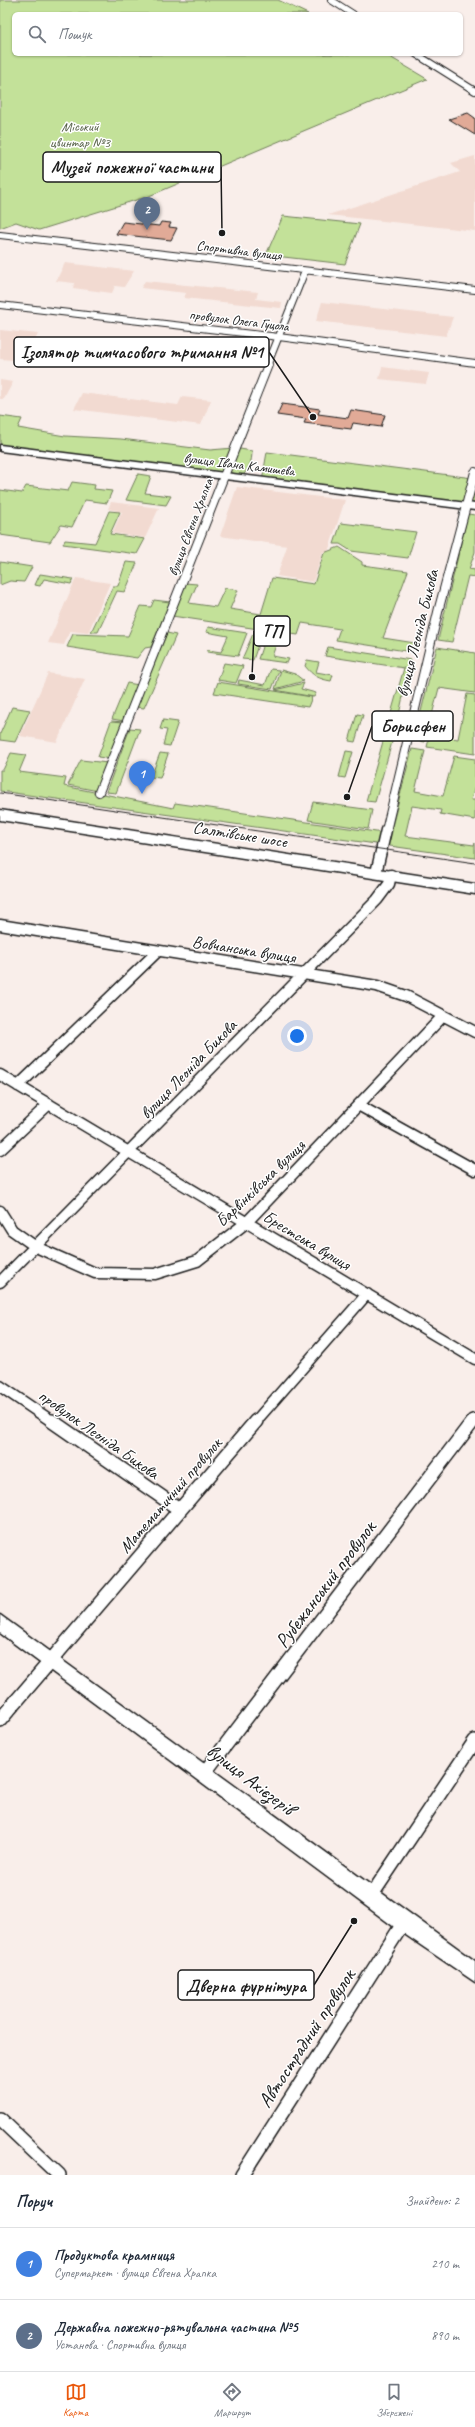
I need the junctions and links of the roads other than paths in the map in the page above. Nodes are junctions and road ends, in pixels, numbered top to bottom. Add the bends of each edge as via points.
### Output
1 (332, 0) edge
2 (350, 12) edge
3 (419, 56) edge
4 (475, 91) edge
5 (0, 235) edge
6 (305, 271) junction
7 (475, 290) edge
8 (0, 305) edge
9 (279, 337) junction
10 (475, 363) edge
11 (0, 448) edge
12 (475, 472) edge
13 (223, 476) junction
14 (470, 507) edge
15 (99, 792) dead end
16 (0, 815) edge
17 (376, 873) junction
18 (391, 875) junction
19 (475, 889) edge
20 (0, 925) edge
21 (157, 952) junction
22 (304, 974) junction
23 (443, 1016) junction
24 (475, 1032) edge
25 (0, 1075) edge
26 (18, 1086) junction
27 (49, 1104) junction
28 (360, 1106) junction
29 (0, 1150) edge
30 (128, 1153) junction
31 (475, 1170) edge
32 (0, 1211) edge
33 (247, 1222) junction
34 (36, 1247) junction
35 (0, 1282) edge
36 (367, 1294) junction
37 (475, 1359) edge
38 (0, 1386) edge
39 (475, 1419) edge
40 (179, 1510) junction
41 (0, 1623) edge
42 (50, 1660) junction
43 (0, 1720) edge
44 (475, 1742) edge
45 (205, 1772) junction
46 (371, 1896) junction
47 (404, 1922) junction
48 (475, 1972) edge
49 (0, 2119) edge
50 (59, 2175) edge
51 (242, 2175) edge

1 - 2 street
3 - 4 street
5 - 6 street, Спортивна вулиця
6 - 7 street, Спортивна вулиця
6 - 9 street, вулиця Євгена Храпка
8 - 9 street, провулок Олега Гуцола
9 - 10 street, провулок Олега Гуцола
9 - 13 street, вулиця Євгена Храпка
11 - 13 street, вулиця Івана Камишева
12 - 14 street, вулиця Леоніда Бикова
13 - 14 street, вулиця Івана Камишева
13 - 15 street, вулиця Євгена Храпка
14 - 17 street, вулиця Леоніда Бикова
16 - 17 main road, Салтівське шосе
17 - 18 main road, Салтівське шосе
18 - 19 main road, Салтівське шосе
18 - 22 street, вулиця Леоніда Бикова via 389,884 377,900
20 - 21 street, Вовчанська вулиця
21 - 22 street, Вовчанська вулиця
21 - 26 street
22 - 23 street, Вовчанська вулиця via 391,990
22 - 30 street, вулиця Леоніда Бикова
23 - 24 street, Вовчанська вулиця
23 - 28 street, Барвінківська вулиця
25 - 26 street, Брестська вулиця
26 - 27 street, Брестська вулиця
27 - 29 street
27 - 30 street, Брестська вулиця
28 - 31 street
28 - 33 street, Барвінківська вулиця
30 - 33 street, Брестська вулиця
30 - 34 street, вулиця Леоніда Бикова
32 - 34 street, Барвінківська вулиця via 12,1230
33 - 34 street, Барвінківська вулиця via 197,1261 155,1274 95,1273
33 - 36 street, Брестська вулиця
34 - 35 street, вулиця Леоніда Бикова
36 - 37 street, Брестська вулиця
36 - 40 street, Математичний провулок
38 - 40 street, провулок Леоніда Бикова
39 - 45 street, Рубежанський провулок
40 - 42 street, Математичний провулок
41 - 42 street, вулиця Ахієзерів
42 - 43 street, Математичний провулок
42 - 45 street, вулиця Ахієзерів
44 - 46 street
45 - 46 street, вулиця Ахієзерів
46 - 47 street, вулиця Ахієзерів
47 - 48 street, вулиця Ахієзерів
47 - 51 street, Автострадний провулок
49 - 50 street

